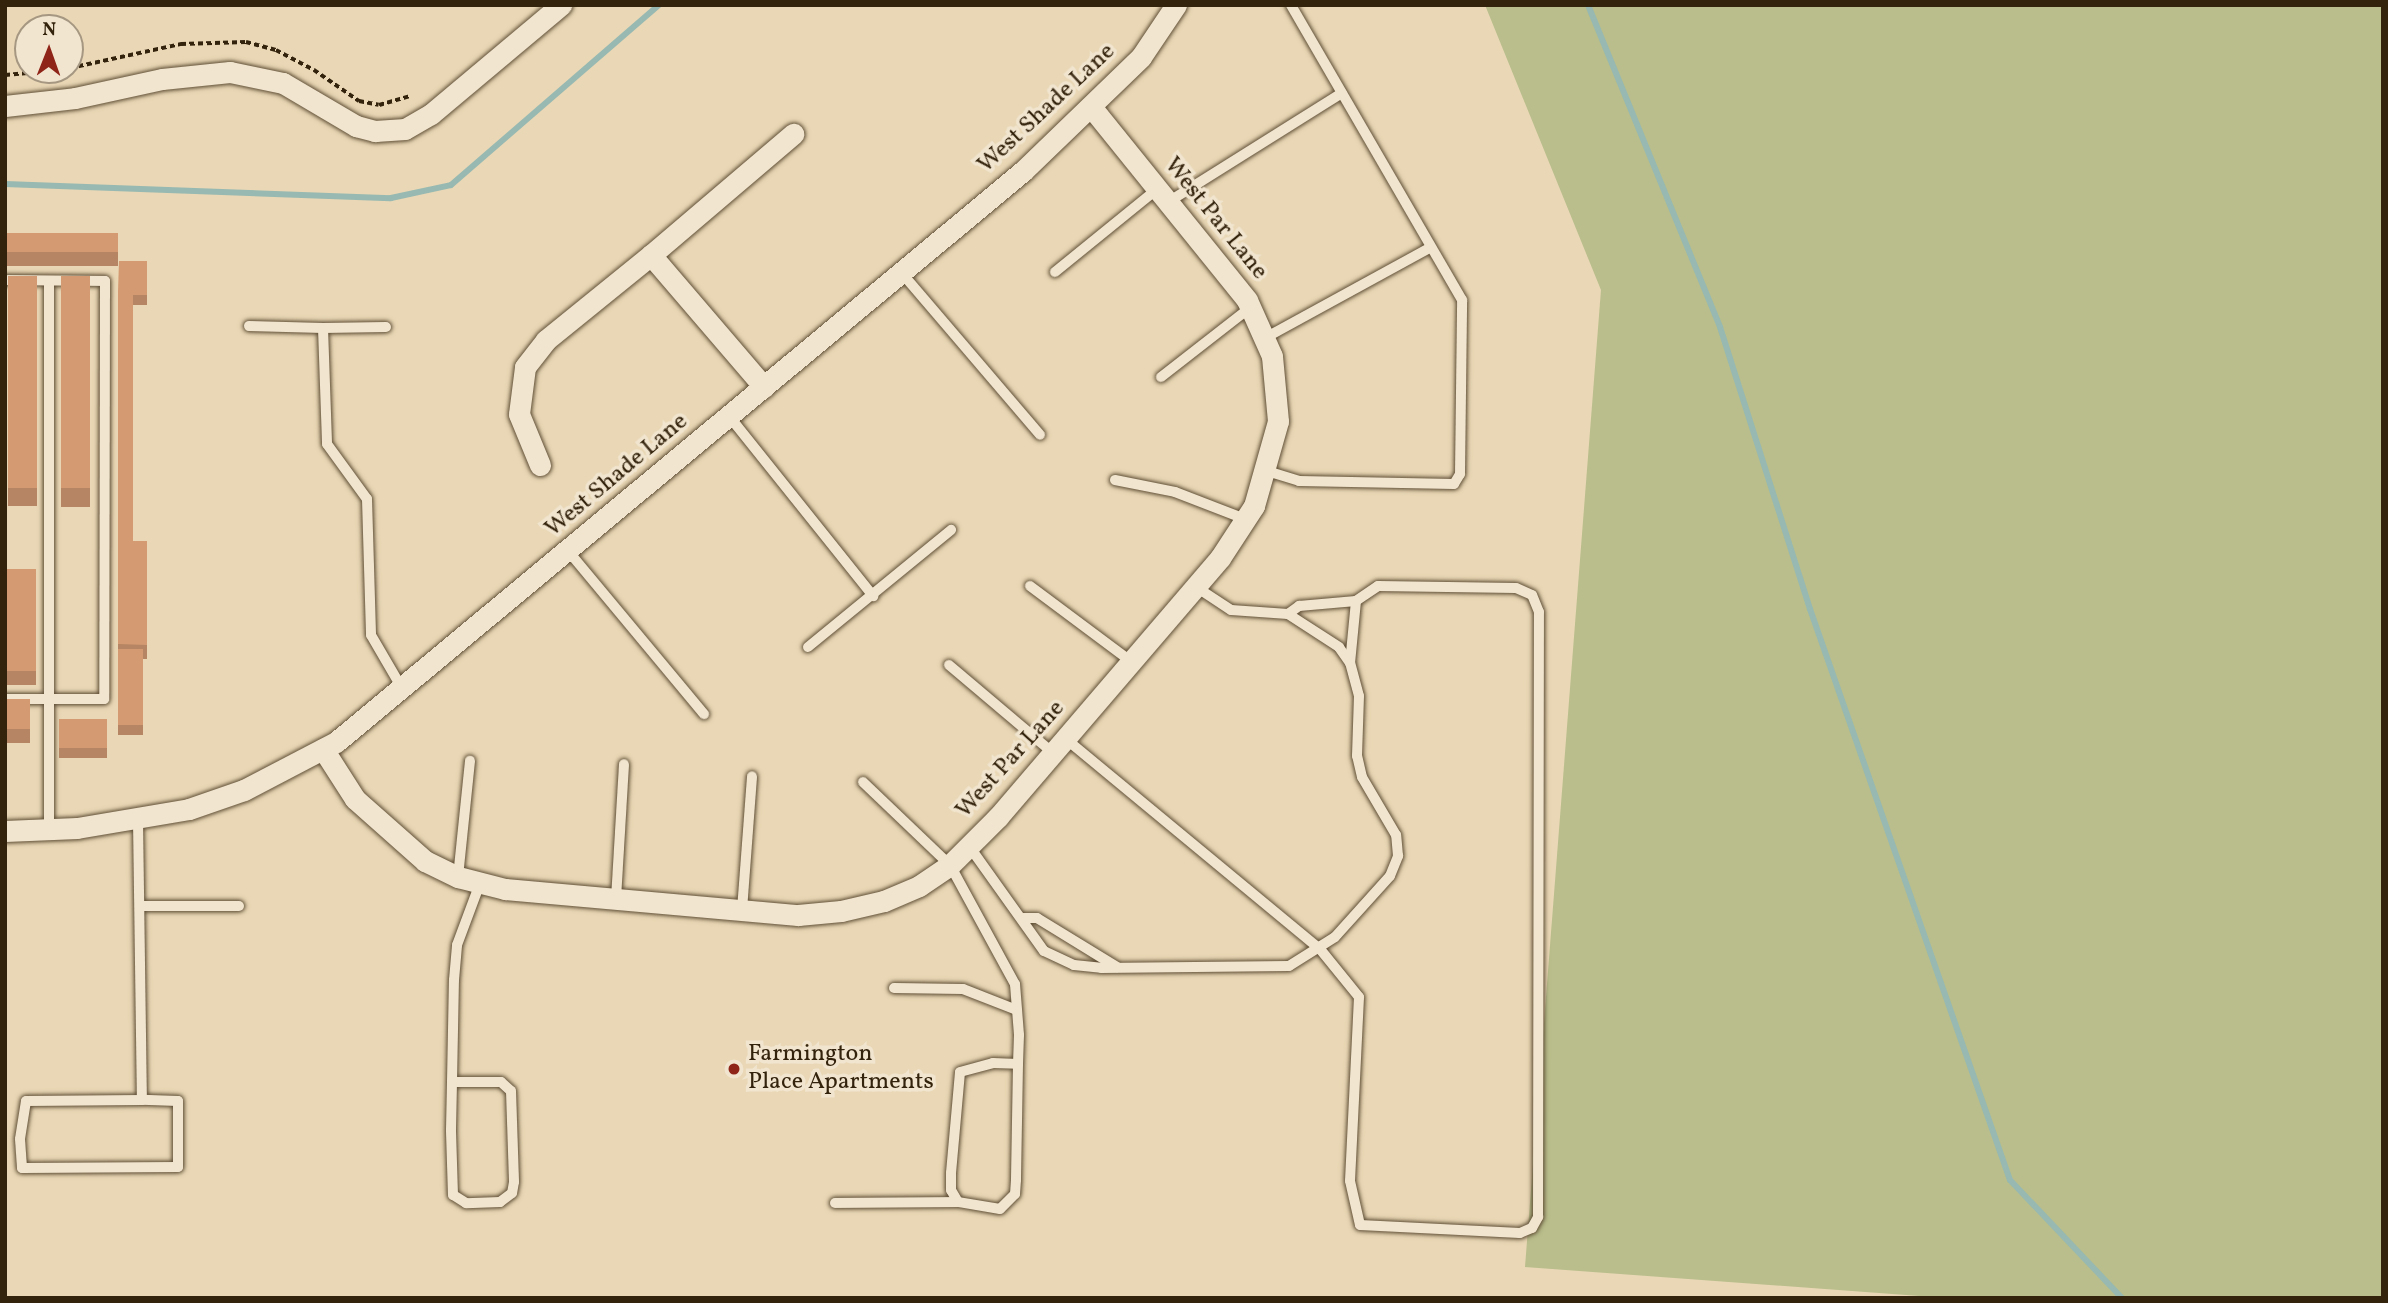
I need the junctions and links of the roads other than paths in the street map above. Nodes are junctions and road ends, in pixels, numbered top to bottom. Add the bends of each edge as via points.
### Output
1 (561, 5) edge
2 (1176, 5) edge
3 (1291, 5) edge
4 (1342, 93) junction
5 (5, 106) edge
6 (1092, 108) junction
7 (793, 134) dead end
8 (1163, 195) junction
9 (1431, 247) junction
10 (651, 255) junction
11 (901, 272) junction
12 (1055, 272) dead end
13 (5, 281) edge
14 (49, 281) junction
15 (1251, 307) junction
16 (249, 326) dead end
17 (386, 327) dead end
18 (323, 328) junction
19 (1265, 338) junction
20 (1161, 377) dead end
21 (764, 387) junction
22 (729, 416) junction
23 (1040, 436) dead end
24 (540, 464) dead end
25 (1267, 471) junction
26 (1115, 480) dead end
27 (1245, 519) junction
28 (951, 530) dead end
29 (569, 552) junction
30 (1030, 586) dead end
31 (1196, 587) junction
32 (873, 596) junction
33 (1356, 601) junction
34 (1288, 614) junction
35 (808, 647) dead end
36 (1132, 662) junction
37 (1350, 663) junction
38 (949, 665) dead end
39 (403, 690) junction
40 (5, 699) edge
41 (49, 699) junction
42 (704, 714) dead end
43 (1059, 746) junction
44 (323, 749) junction
45 (470, 761) dead end
46 (624, 764) dead end
47 (752, 776) dead end
48 (863, 782) dead end
49 (138, 820) junction
50 (49, 830) junction
51 (5, 831) edge
52 (970, 846) junction
53 (950, 866) junction
54 (458, 877) junction
55 (480, 883) junction
56 (616, 899) junction
57 (140, 906) junction
58 (239, 906) dead end
59 (742, 910) junction
60 (1022, 918) junction
61 (1320, 949) junction
62 (1118, 968) junction
63 (894, 988) dead end
64 (1017, 1010) junction
65 (1018, 1064) junction
66 (452, 1082) junction
67 (142, 1100) junction
68 (958, 1202) junction
69 (835, 1203) dead end

1 - 5 street via 431,114 405,129 375,131 356,126 283,83 230,72 185,75 75,98
2 - 6 street, West Shade Lane via 1141,57
3 - 4 lane
4 - 8 lane
4 - 9 lane
6 - 8 street, West Par Lane
6 - 11 street, West Shade Lane
7 - 10 street
8 - 12 lane
8 - 15 street, West Par Lane
9 - 19 lane
9 - 25 lane via 1462,300 1460,474 1454,484 1299,481
10 - 21 street
10 - 24 street via 546,340 525,368 519,414
11 - 21 street, West Shade Lane
11 - 23 lane
13 - 14 lane
14 - 41 lane
14 - 41 lane via 105,281 105,323 104,699
15 - 19 street, West Par Lane
15 - 20 lane
16 - 18 lane
17 - 18 lane
18 - 39 lane via 327,444 367,499 371,635
19 - 25 street, West Par Lane via 1278,389 1278,421
21 - 22 street, West Shade Lane
22 - 29 street, West Shade Lane
22 - 32 lane
25 - 27 street, West Par Lane
26 - 27 lane via 1175,492
27 - 31 street, West Par Lane
28 - 32 lane
29 - 39 street, West Shade Lane
29 - 42 lane
30 - 36 lane
31 - 34 lane via 1231,610
31 - 36 street, West Par Lane
32 - 35 lane
33 - 34 lane via 1299,606
33 - 37 lane
33 - 61 lane via 1378,586 1497,585 1532,595 1539,612 1538,1217 1532,1227 1520,1233 1360,1225 1350,1181 1359,997
34 - 37 lane via 1339,647
36 - 43 street, West Par Lane
37 - 61 lane via 1359,696 1357,756 1362,777 1396,835 1398,856 1390,876
38 - 43 lane
39 - 44 street, West Shade Lane
40 - 41 lane
41 - 50 lane
43 - 52 street, West Par Lane
43 - 61 lane
44 - 49 street, West Shade Lane via 244,790
44 - 54 street, West Par Lane via 355,799 382,827 425,861
45 - 54 lane
46 - 56 lane
47 - 59 lane
48 - 53 lane
49 - 50 street, West Shade Lane
49 - 57 lane
50 - 51 street, West Shade Lane
52 - 53 street, West Par Lane
52 - 60 lane
53 - 59 street, West Par Lane via 908,891 841,911 798,915
53 - 64 lane via 1015,984
54 - 55 street, West Par Lane
55 - 56 street, West Par Lane
55 - 66 lane via 457,945
56 - 59 street, West Par Lane
57 - 58 lane
57 - 67 lane
60 - 62 lane via 1037,918
60 - 62 lane via 1044,951 1074,965
61 - 62 lane via 1289,966
63 - 64 lane via 963,989
64 - 65 lane
65 - 68 lane via 993,1063 960,1072 951,1173 951,1190
65 - 68 lane via 1015,1194 1000,1209
66 - 66 lane via 453,1195 466,1203 500,1202 512,1193 514,1182 511,1091 501,1082
67 - 67 lane via 26,1101 20,1139 22,1168 178,1167 178,1101
68 - 69 lane

